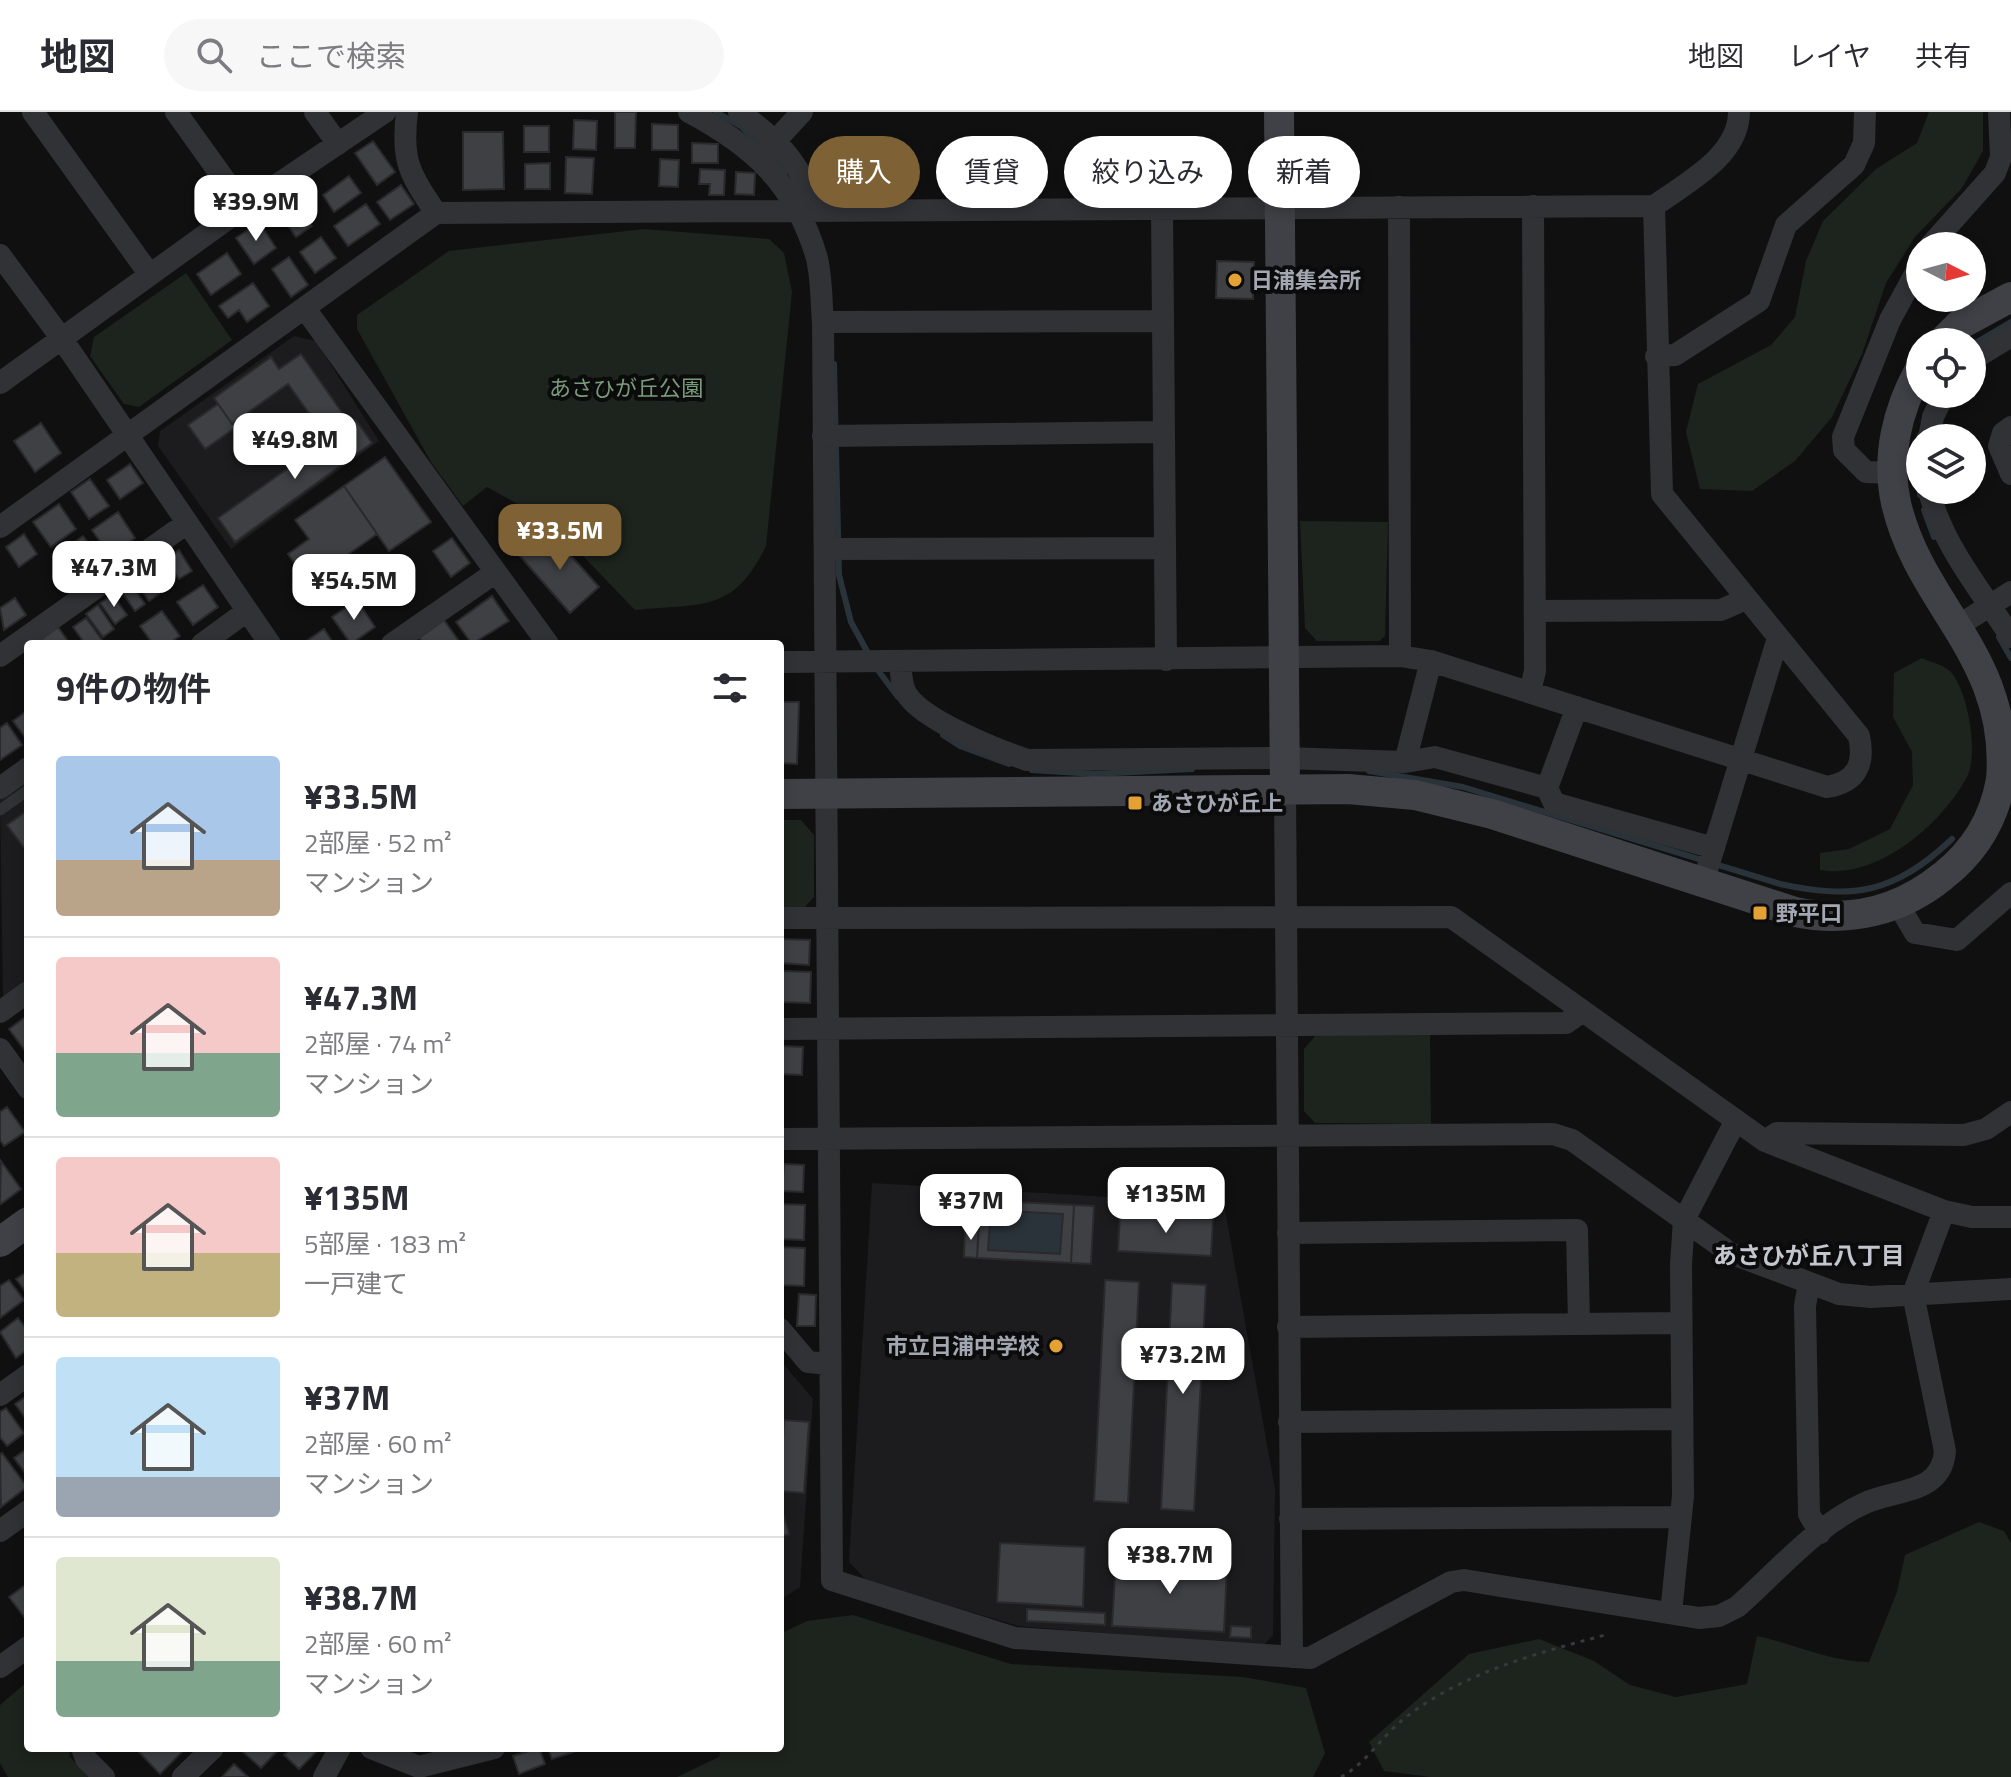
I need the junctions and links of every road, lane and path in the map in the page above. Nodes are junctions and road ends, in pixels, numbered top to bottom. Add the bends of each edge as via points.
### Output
1 (33, 112) edge
2 (176, 112) edge
3 (315, 112) edge
4 (385, 112) edge
5 (407, 112) edge
6 (689, 112) edge
7 (739, 112) edge
8 (802, 112) edge
9 (1279, 112) edge
10 (1739, 112) edge
11 (1865, 112) edge
12 (1999, 112) edge
13 (1279, 136) edge
14 (777, 139) junction
15 (338, 144) junction
16 (760, 157) junction
17 (1533, 206) junction
18 (1654, 206) junction
19 (244, 207) junction
20 (1360, 207) edge
21 (1399, 207) junction
22 (1248, 208) edge
23 (1279, 208) edge
24 (1162, 209) junction
25 (808, 210) junction
26 (436, 213) junction
27 (1942, 232) edge
28 (0, 255) edge
29 (150, 275) junction
30 (1906, 291) edge
31 (2011, 297) edge
32 (306, 310) junction
33 (1162, 321) junction
34 (823, 322) junction
35 (1956, 328) edge
36 (2011, 336) edge
37 (62, 339) junction
38 (1986, 351) edge
39 (1656, 356) junction
40 (0, 383) edge
41 (1906, 393) edge
42 (2011, 427) edge
43 (1162, 432) junction
44 (128, 436) junction
45 (823, 436) junction
46 (1892, 473) junction
47 (2011, 474) edge
48 (1934, 504) edge
49 (187, 523) junction
50 (0, 527) edge
51 (1164, 548) junction
52 (825, 549) junction
53 (496, 572) junction
54 (2011, 592) edge
55 (1746, 599) junction
56 (1990, 605) junction
57 (247, 611) junction
58 (1535, 611) junction
59 (1961, 624) junction
60 (2011, 637) edge
61 (1778, 638) junction
62 (207, 640) edge
63 (267, 640) edge
64 (398, 640) edge
65 (545, 640) edge
66 (0, 656) edge
67 (1400, 656) junction
68 (1283, 658) junction
69 (1166, 660) junction
70 (900, 661) junction
71 (1431, 661) junction
72 (784, 662) edge
73 (826, 662) junction
74 (1530, 692) junction
75 (1577, 707) junction
76 (1284, 758) junction
77 (1742, 760) junction
78 (1405, 762) junction
79 (24, 771) edge
80 (0, 788) edge
81 (1547, 788) junction
82 (1285, 790) junction
83 (24, 793) edge
84 (825, 793) junction
85 (784, 794) edge
86 (0, 810) edge
87 (1714, 848) junction
88 (1703, 883) junction
89 (2011, 893) edge
90 (1898, 904) junction
91 (1284, 915) junction
92 (784, 918) edge
93 (826, 918) junction
94 (24, 995) edge
95 (1583, 1011) junction
96 (0, 1012) edge
97 (1285, 1025) junction
98 (784, 1029) edge
99 (827, 1030) junction
100 (0, 1049) edge
101 (19, 1080) edge
102 (2011, 1112) edge
103 (1736, 1120) junction
104 (1286, 1135) junction
105 (828, 1138) junction
106 (784, 1139) edge
107 (1765, 1141) junction
108 (1944, 1211) junction
109 (2011, 1217) edge
110 (1684, 1220) junction
111 (24, 1225) edge
112 (1288, 1233) junction
113 (0, 1242) edge
114 (1809, 1283) junction
115 (2011, 1289) edge
116 (1913, 1294) junction
117 (1681, 1323) junction
118 (1579, 1324) junction
119 (1288, 1327) junction
120 (784, 1334) edge
121 (830, 1364) junction
122 (24, 1378) edge
123 (0, 1395) edge
124 (1682, 1419) junction
125 (1289, 1422) junction
126 (24, 1514) edge
127 (1681, 1517) junction
128 (1290, 1519) junction
129 (0, 1531) edge
130 (1820, 1533) junction
131 (1671, 1613) junction
132 (1605, 1635) dead end
133 (24, 1650) edge
134 (1292, 1657) junction
135 (0, 1667) edge
136 (83, 1752) edge
137 (209, 1752) edge
138 (338, 1752) edge
139 (381, 1752) edge
140 (477, 1752) edge
141 (104, 1777) edge
142 (183, 1777) edge
143 (324, 1777) edge
144 (1341, 1777) edge

1 - 29 street
2 - 19 street
3 - 15 street
4 - 15 street
5 - 26 street via 403,147 408,172
6 - 16 street via 730,133
7 - 14 street
8 - 14 street
9 - 13 street
10 - 18 street via 1732,141 1705,169
11 - 39 street via 1864,143 1854,165 1786,225 1759,301 1675,355
12 - 27 street via 2001,157 1995,173
14 - 16 street
14 - 25 street via 805,179
15 - 19 street
16 - 25 street
17 - 18 street
17 - 21 street
17 - 58 street
18 - 39 street
19 - 29 street
20 - 21 street
21 - 67 street
22 - 24 street
23 - 68 street
24 - 25 street
24 - 33 street
25 - 26 street
25 - 34 street
26 - 32 street
28 - 37 street
29 - 37 street
30 - 46 street via 1843,437 1844,450 1866,472
31 - 35 street
32 - 44 street
32 - 53 street
33 - 34 street
33 - 43 street
34 - 45 street
36 - 38 street
37 - 40 street
37 - 44 street
39 - 55 street via 1662,494
41 - 46 street
42 - 47 street via 1999,446
43 - 45 street
43 - 51 street
44 - 49 street
44 - 50 street
45 - 52 street
46 - 59 street via 1897,505 1914,549
48 - 56 street
49 - 57 street
49 - 66 street
51 - 52 street
51 - 69 street
52 - 73 street
53 - 64 street
53 - 65 street
54 - 56 street
55 - 58 street via 1721,610
55 - 61 street
56 - 59 street
56 - 60 street
57 - 62 street
57 - 63 street
58 - 74 street
59 - 90 street via 1986,662 2000,697 2004,767 1997,802 1959,864
61 - 77 street
61 - 77 street via 1859,736 1860,767 1852,779 1827,787
67 - 68 street
67 - 71 street
68 - 69 street
68 - 76 street
69 - 70 street
70 - 73 street
70 - 76 street via 906,693 938,720 988,747 1027,760
71 - 74 street
71 - 78 street
72 - 73 street
73 - 84 street
74 - 75 street
75 - 77 street
75 - 81 street
76 - 78 street
76 - 82 street
77 - 87 street
78 - 81 street via 1435,757
79 - 80 street
81 - 87 street via 1554,803
82 - 84 street
82 - 88 street via 1415,795 1492,814
82 - 91 street
83 - 86 lane
84 - 85 street
84 - 93 street
87 - 88 street
88 - 90 street via 1826,918
89 - 90 street via 1957,940 1915,933
91 - 93 street
91 - 95 street via 1451,917
91 - 97 street
92 - 93 street
93 - 99 street
94 - 96 street
95 - 97 street via 1566,1023
95 - 103 street
97 - 99 street
97 - 104 street
98 - 99 street
99 - 105 street
100 - 101 street
102 - 107 street via 1986,1129 1964,1135 1777,1133
103 - 107 street
103 - 110 street
104 - 105 street
104 - 110 street via 1553,1134 1572,1140
104 - 112 street
105 - 106 street
105 - 121 street
107 - 108 street
108 - 109 street
108 - 116 street
110 - 114 street via 1730,1253
110 - 117 street
111 - 113 street
112 - 118 street via 1577,1230
112 - 119 street
114 - 116 street via 1855,1295
114 - 130 street via 1809,1514
115 - 116 street
116 - 130 street via 1944,1464 1928,1484 1869,1501 1840,1515
117 - 118 street
117 - 124 street
118 - 119 street
119 - 125 street
120 - 121 street via 808,1362
121 - 134 street via 832,1580 1015,1638
122 - 123 street
124 - 125 street
124 - 127 street
125 - 128 street
126 - 129 street
127 - 128 street
127 - 131 street
128 - 134 street
130 - 131 street via 1737,1607 1699,1618
131 - 134 street via 1464,1580 1451,1582 1310,1658
132 - 144 path via 1467,1679 1401,1721
133 - 135 street
136 - 141 street
137 - 142 street
138 - 143 street
139 - 140 street via 419,1767

